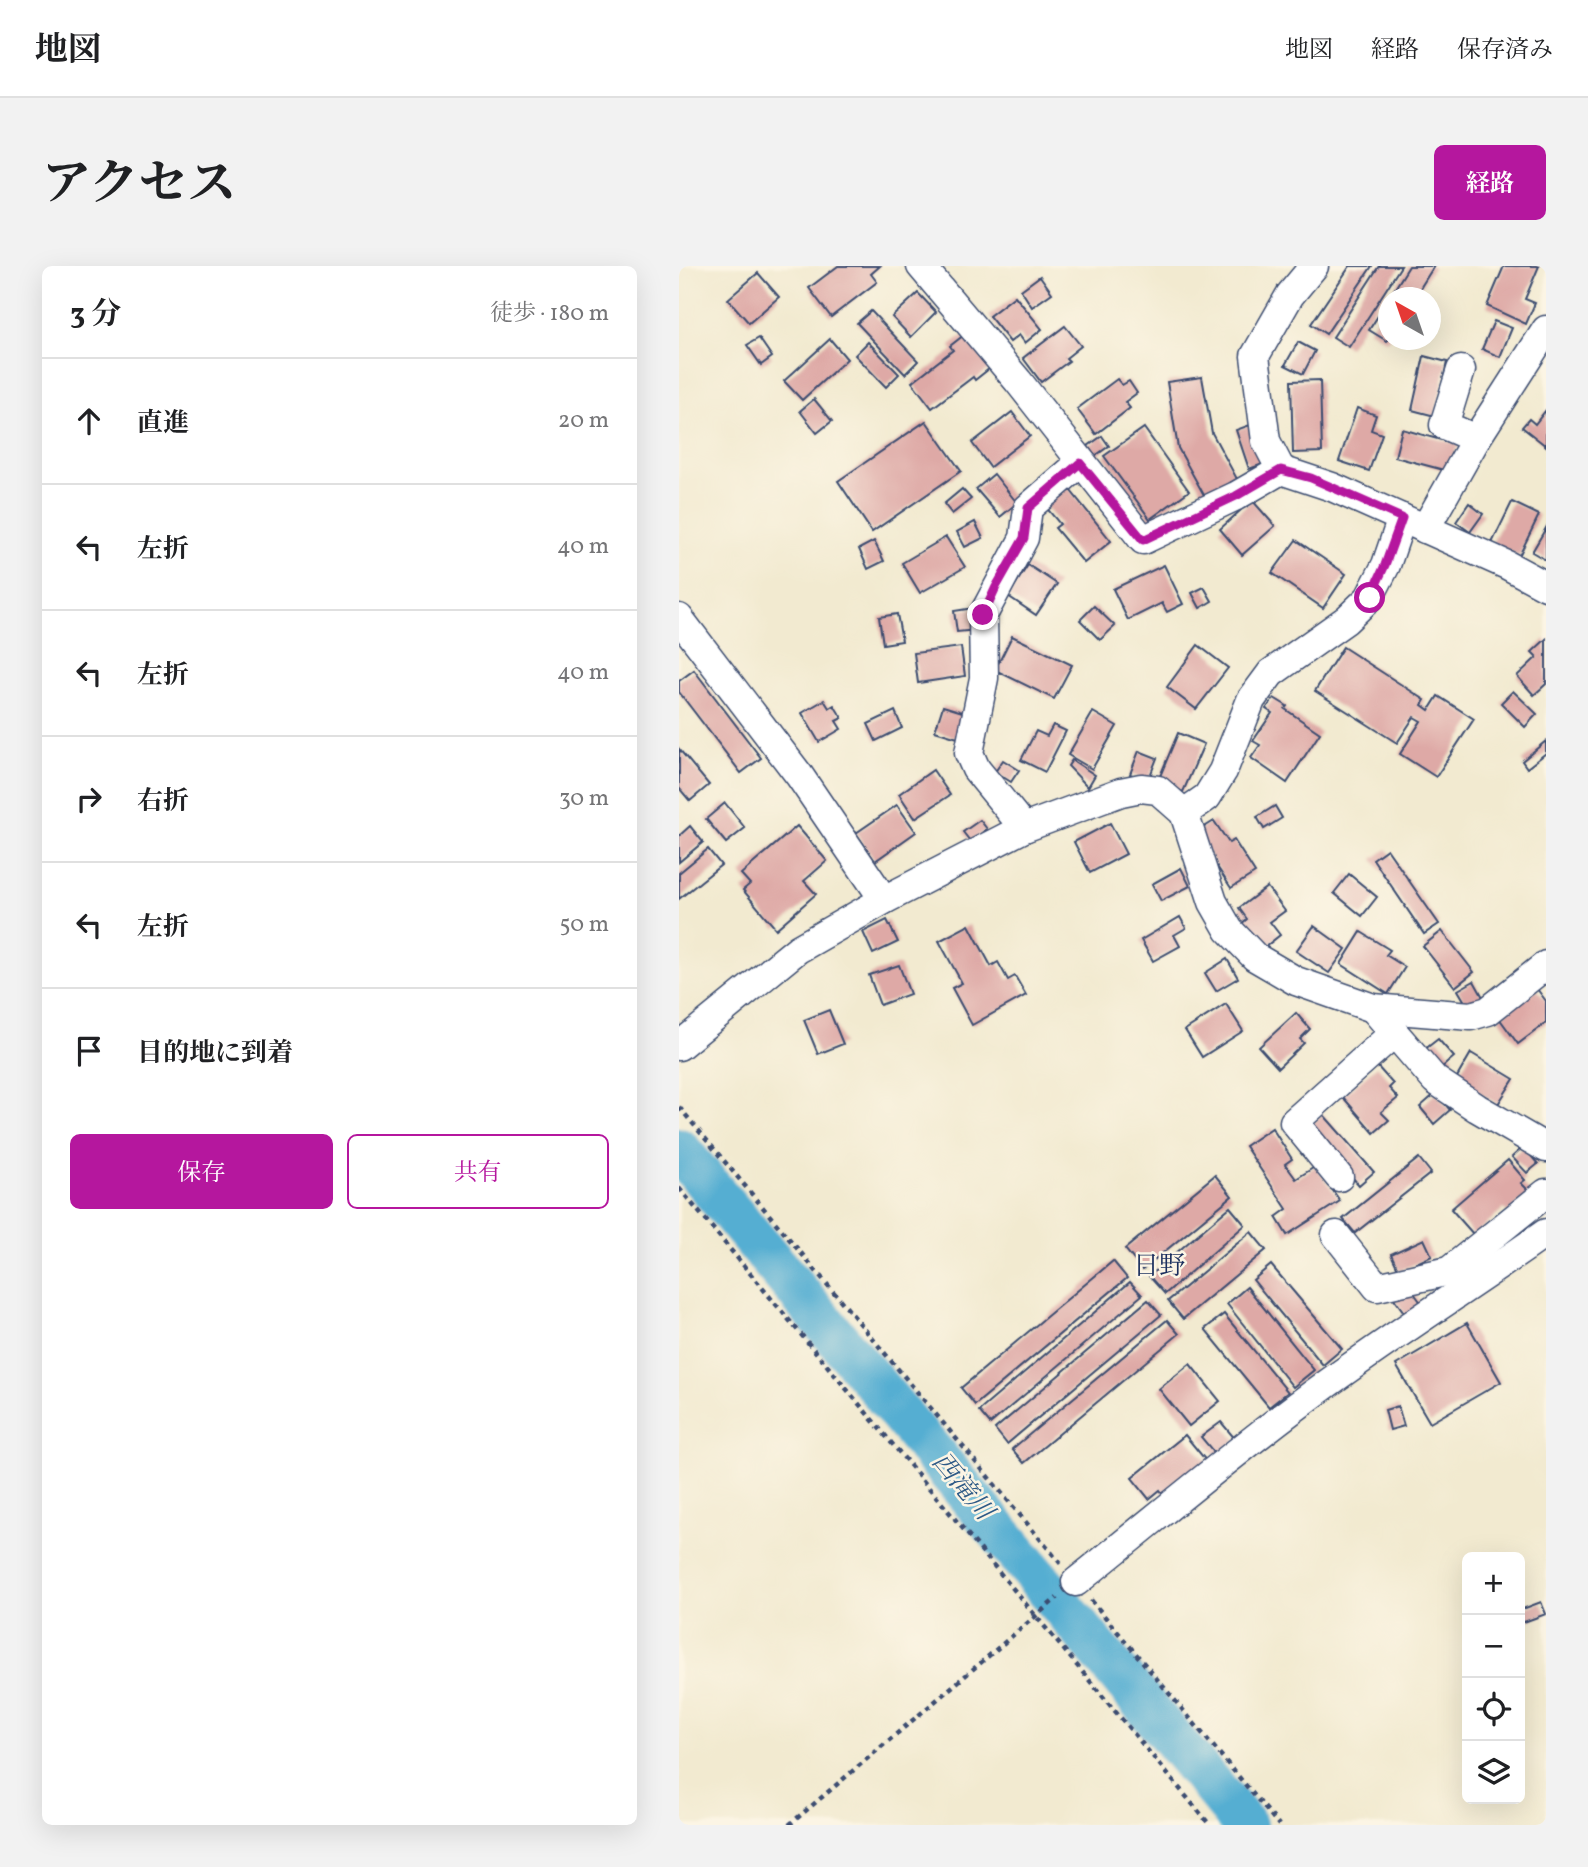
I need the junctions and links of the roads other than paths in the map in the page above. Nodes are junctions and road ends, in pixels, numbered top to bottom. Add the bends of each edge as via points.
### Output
1 (922, 266) edge
2 (1314, 266) edge
3 (1546, 330) edge
4 (1461, 370) dead end
5 (1476, 439) junction
6 (1080, 463) junction
7 (1281, 470) junction
8 (1413, 523) junction
9 (1546, 586) edge
10 (679, 618) edge
11 (1184, 813) junction
12 (1024, 828) junction
13 (884, 900) junction
14 (1546, 965) edge
15 (1373, 1008) junction
16 (1394, 1033) junction
17 (679, 1046) edge
18 (1546, 1148) edge
19 (1339, 1177) dead end
20 (1546, 1193) edge
21 (1546, 1233) edge
22 (1336, 1235) dead end
23 (1076, 1582) road end

1 - 6 street
2 - 7 street via 1290,295 1255,356 1266,440
3 - 5 street
4 - 5 street via 1444,425
5 - 8 street
6 - 7 street via 1143,540
6 - 12 street via 1028,508 1024,538 983,615 984,678 969,753 976,769
7 - 8 street via 1311,478
8 - 9 street
8 - 11 street via 1370,598 1271,673 1251,700 1223,772 1207,797
10 - 13 street via 799,775
11 - 12 street via 1158,790 1141,788
11 - 15 street via 1213,902 1229,930 1255,957 1296,981
12 - 13 street
13 - 17 street via 798,949
14 - 15 street via 1488,1011 1471,1016
15 - 16 street
16 - 18 street via 1435,1080
16 - 19 street via 1294,1122
20 - 22 street via 1449,1271 1377,1287
21 - 23 street via 1296,1406

